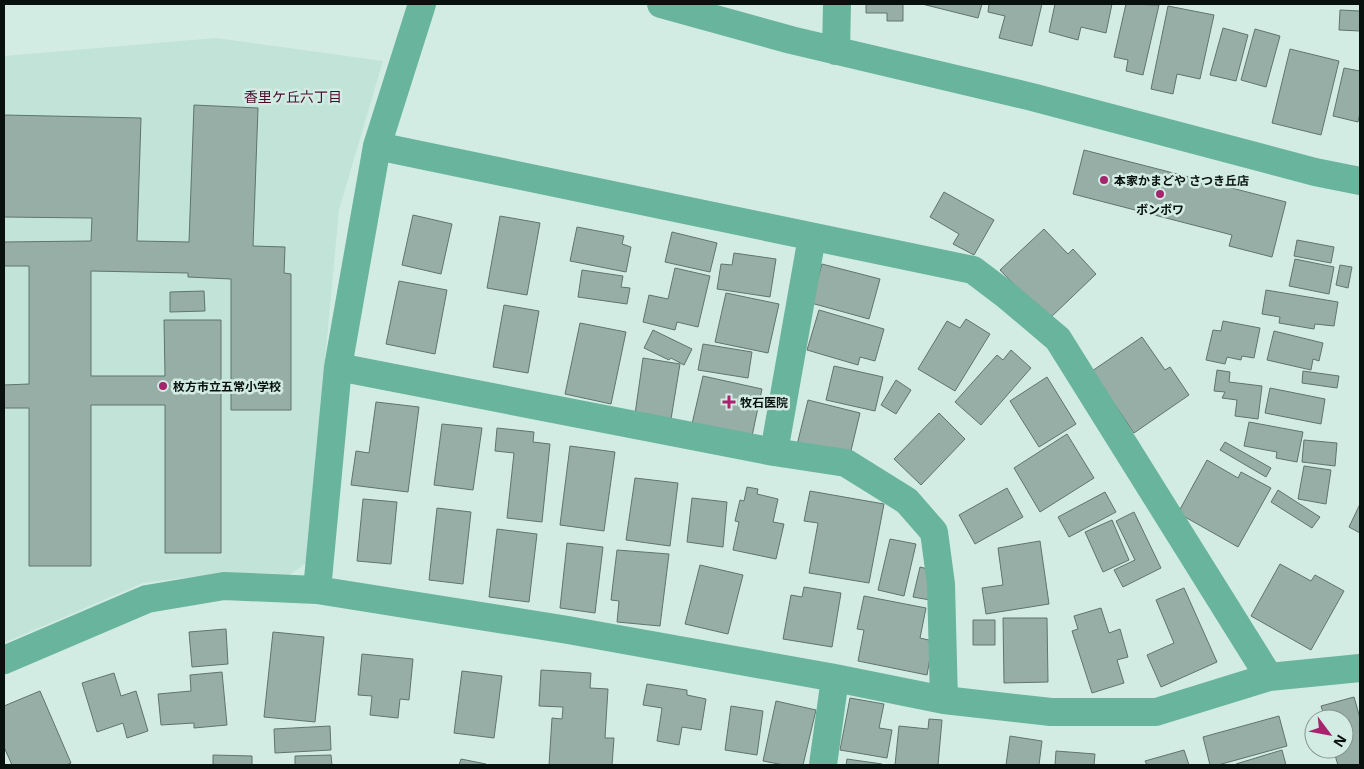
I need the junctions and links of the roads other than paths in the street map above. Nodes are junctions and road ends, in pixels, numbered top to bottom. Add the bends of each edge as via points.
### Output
1 (422, 4) edge
2 (662, 4) edge
3 (837, 4) edge
4 (836, 51) junction
5 (377, 146) junction
6 (1360, 181) edge
7 (812, 237) junction
8 (338, 367) junction
9 (774, 452) junction
10 (317, 590) junction
11 (4, 660) edge
12 (1360, 668) edge
13 (1269, 676) junction
14 (836, 678) junction
15 (944, 700) junction
16 (823, 765) edge

1 - 5 street
2 - 4 street
3 - 4 street
4 - 6 street via 1032,97
5 - 7 street
5 - 8 street
7 - 9 street
7 - 13 street via 974,270 1058,339
8 - 9 street
8 - 10 street
9 - 15 street via 846,463 907,501 934,532 941,584
10 - 11 street via 224,586 147,599
10 - 14 street
12 - 13 street
13 - 15 street via 1156,712 1051,712
14 - 15 street
14 - 16 street

